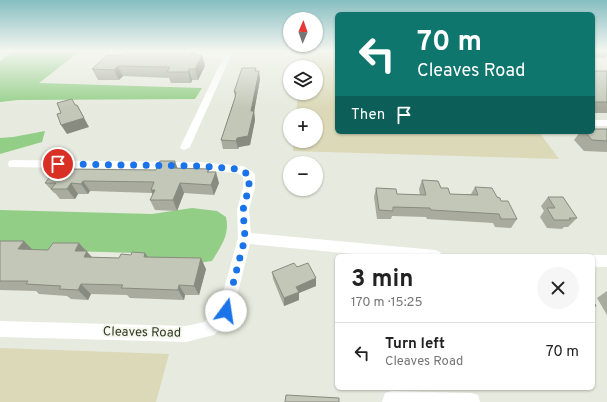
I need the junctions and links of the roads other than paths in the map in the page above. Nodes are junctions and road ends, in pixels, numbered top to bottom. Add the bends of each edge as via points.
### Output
1 (222, 70) edge
2 (595, 123) edge
3 (607, 123) edge
4 (185, 147) dead end
5 (13, 164) dead end
6 (245, 238) junction
7 (414, 254) edge
8 (595, 261) edge
9 (607, 262) edge
10 (0, 329) edge
11 (431, 401) edge
12 (391, 402) edge
13 (471, 402) edge

1 - 4 street
2 - 3 street
5 - 6 street, Cleaves Road via 201,166 239,169 249,175 249,187 243,210
6 - 7 street
6 - 10 street, Cleaves Road via 226,311 208,329 186,334
8 - 9 street
11 - 12 street
11 - 13 street

